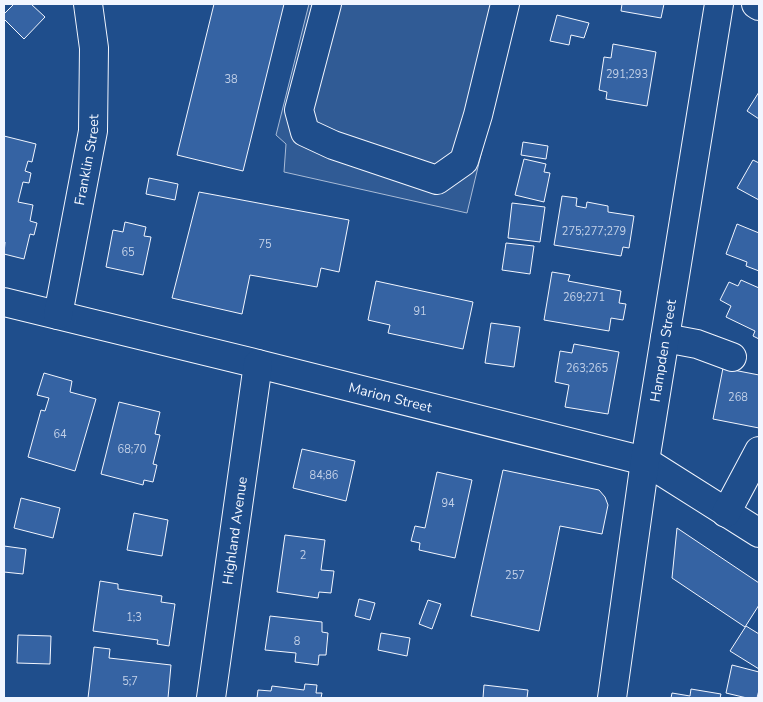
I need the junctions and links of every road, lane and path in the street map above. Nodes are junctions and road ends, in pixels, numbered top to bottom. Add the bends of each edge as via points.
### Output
1 (88, 4) edge
2 (327, 4) edge
3 (504, 4) edge
4 (719, 4) edge
5 (4, 302) edge
6 (58, 315) junction
7 (665, 338) junction
8 (732, 357) dead end
9 (258, 364) junction
10 (759, 451) edge
11 (645, 461) junction
12 (726, 512) junction
13 (759, 533) edge
14 (211, 698) edge
15 (612, 698) edge

1 - 6 street, Franklin Street via 94,48 94,131
2 - 3 street via 300,110 305,132 333,145 437,180 464,161
4 - 7 street, Hampden Street
5 - 6 street, Marion Street
6 - 9 street, Marion Street
7 - 8 street via 697,344
7 - 11 street, Hampden Street
9 - 11 street, Marion Street
9 - 14 street, Highland Avenue
10 - 12 street
11 - 12 street, Marion Street
11 - 15 street, Hampden Street
12 - 13 street, Marion Street

